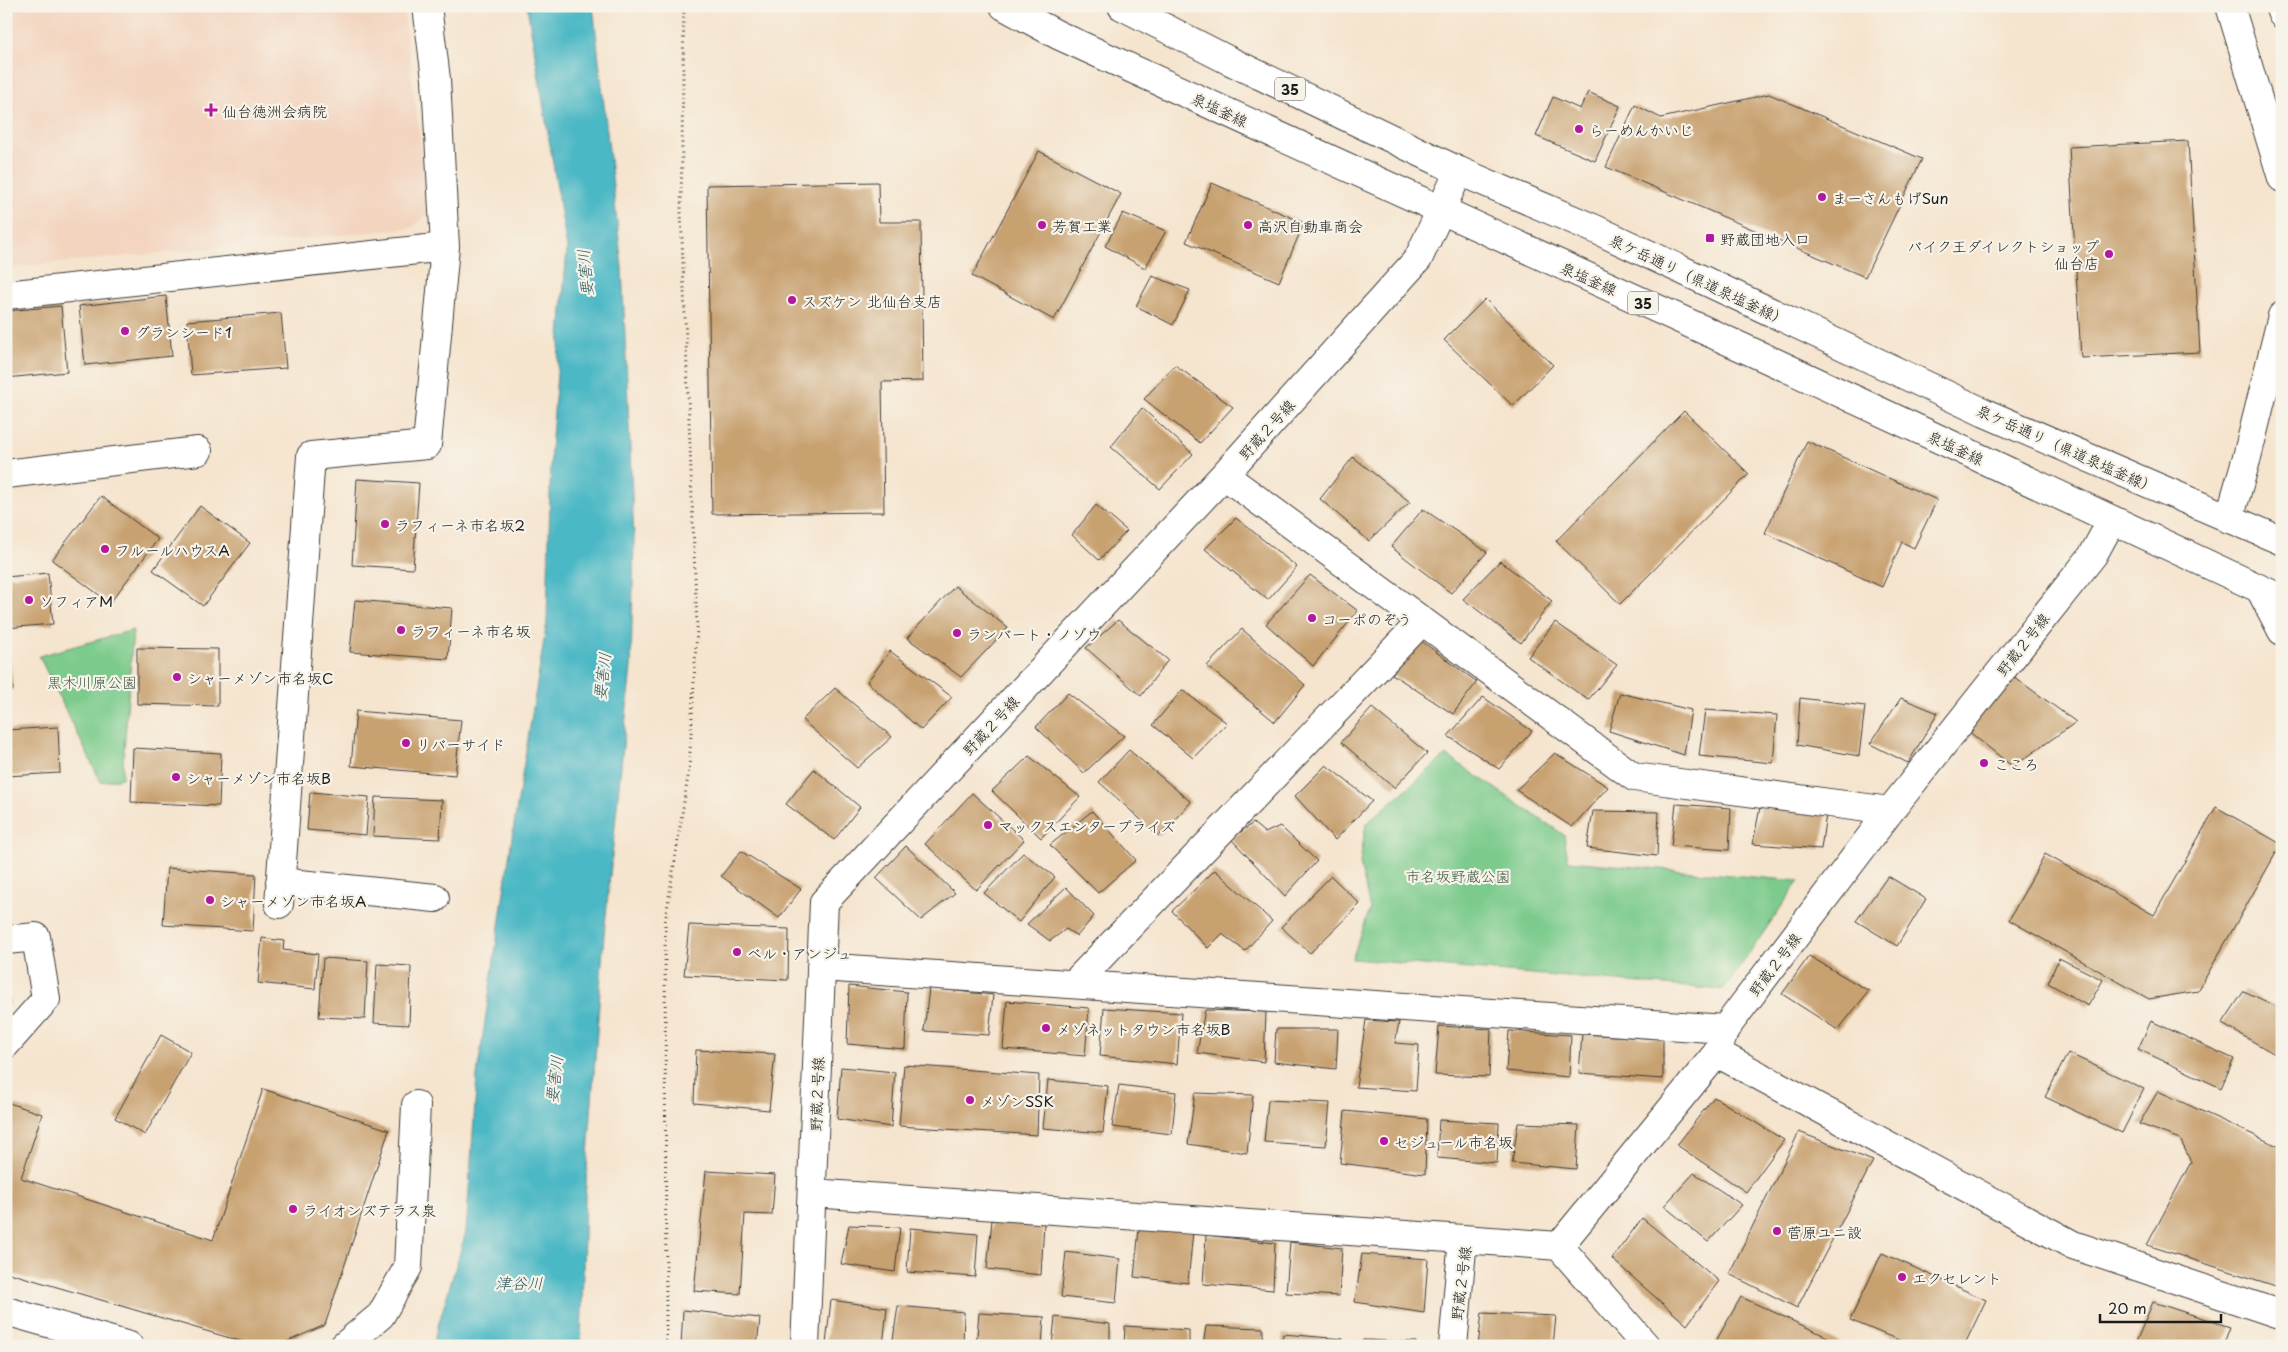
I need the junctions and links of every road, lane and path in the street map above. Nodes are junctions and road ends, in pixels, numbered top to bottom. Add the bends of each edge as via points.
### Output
1 (427, 6) edge
2 (684, 6) edge
3 (1004, 6) edge
4 (1122, 6) edge
5 (2230, 6) edge
6 (2279, 6) edge
7 (2282, 14) edge
8 (1459, 171) junction
9 (2282, 178) edge
10 (1440, 210) junction
11 (445, 247) junction
12 (6, 295) edge
13 (2282, 316) edge
14 (198, 451) dead end
15 (6, 474) edge
16 (1224, 475) junction
17 (2229, 519) junction
18 (2112, 520) junction
19 (2282, 542) edge
20 (2271, 594) edge
21 (1422, 621) junction
22 (2282, 631) edge
23 (1890, 812) junction
24 (435, 898) dead end
25 (6, 940) edge
26 (821, 967) junction
27 (1074, 984) junction
28 (1721, 1041) junction
29 (6, 1044) edge
30 (416, 1105) dead end
31 (812, 1193) junction
32 (1463, 1239) junction
33 (1559, 1246) junction
34 (6, 1311) edge
35 (2282, 1316) edge
36 (129, 1346) edge
37 (344, 1346) edge
38 (666, 1346) edge
39 (805, 1346) edge
40 (1453, 1346) edge
41 (1646, 1346) edge

1 - 11 main road via 436,79
2 - 38 path via 681,212 697,628 689,770 665,922
3 - 10 main road, 泉塩釜線 / 35 via 1067,39
4 - 8 main road, 泉ケ岳通り（県道泉塩釜線） / 35
5 - 9 main road
6 - 7 main road
8 - 10 main road, 野蔵２号線
8 - 17 main road, 泉ケ岳通り（県道泉塩釜線） / 35 via 1595,229 1985,413
10 - 16 main road, 野蔵２号線 via 1418,259
10 - 18 main road, 泉塩釜線 / 35
11 - 12 main road
11 - 24 main road via 427,445 312,456 279,893
13 - 17 main road
14 - 15 main road
16 - 21 main road
16 - 26 main road, 野蔵２号線 via 824,902
17 - 19 main road, 泉ケ岳通り（県道泉塩釜線） / 35
18 - 20 main road, 泉塩釜線 / 35
18 - 23 main road, 野蔵２号線 via 2093,555
20 - 22 main road
21 - 23 main road via 1634,777
21 - 27 main road
23 - 28 main road, 野蔵２号線
25 - 29 main road via 36,937 46,999
26 - 27 main road
26 - 31 main road, 野蔵２号線
27 - 28 main road
28 - 33 main road, 野蔵２号線
28 - 35 main road via 2074,1245
30 - 37 main road via 408,1267 381,1314
31 - 32 main road
31 - 39 main road, 野蔵２号線
32 - 33 main road, 野蔵２号線
32 - 40 main road, 野蔵２号線
33 - 41 main road
34 - 36 main road

